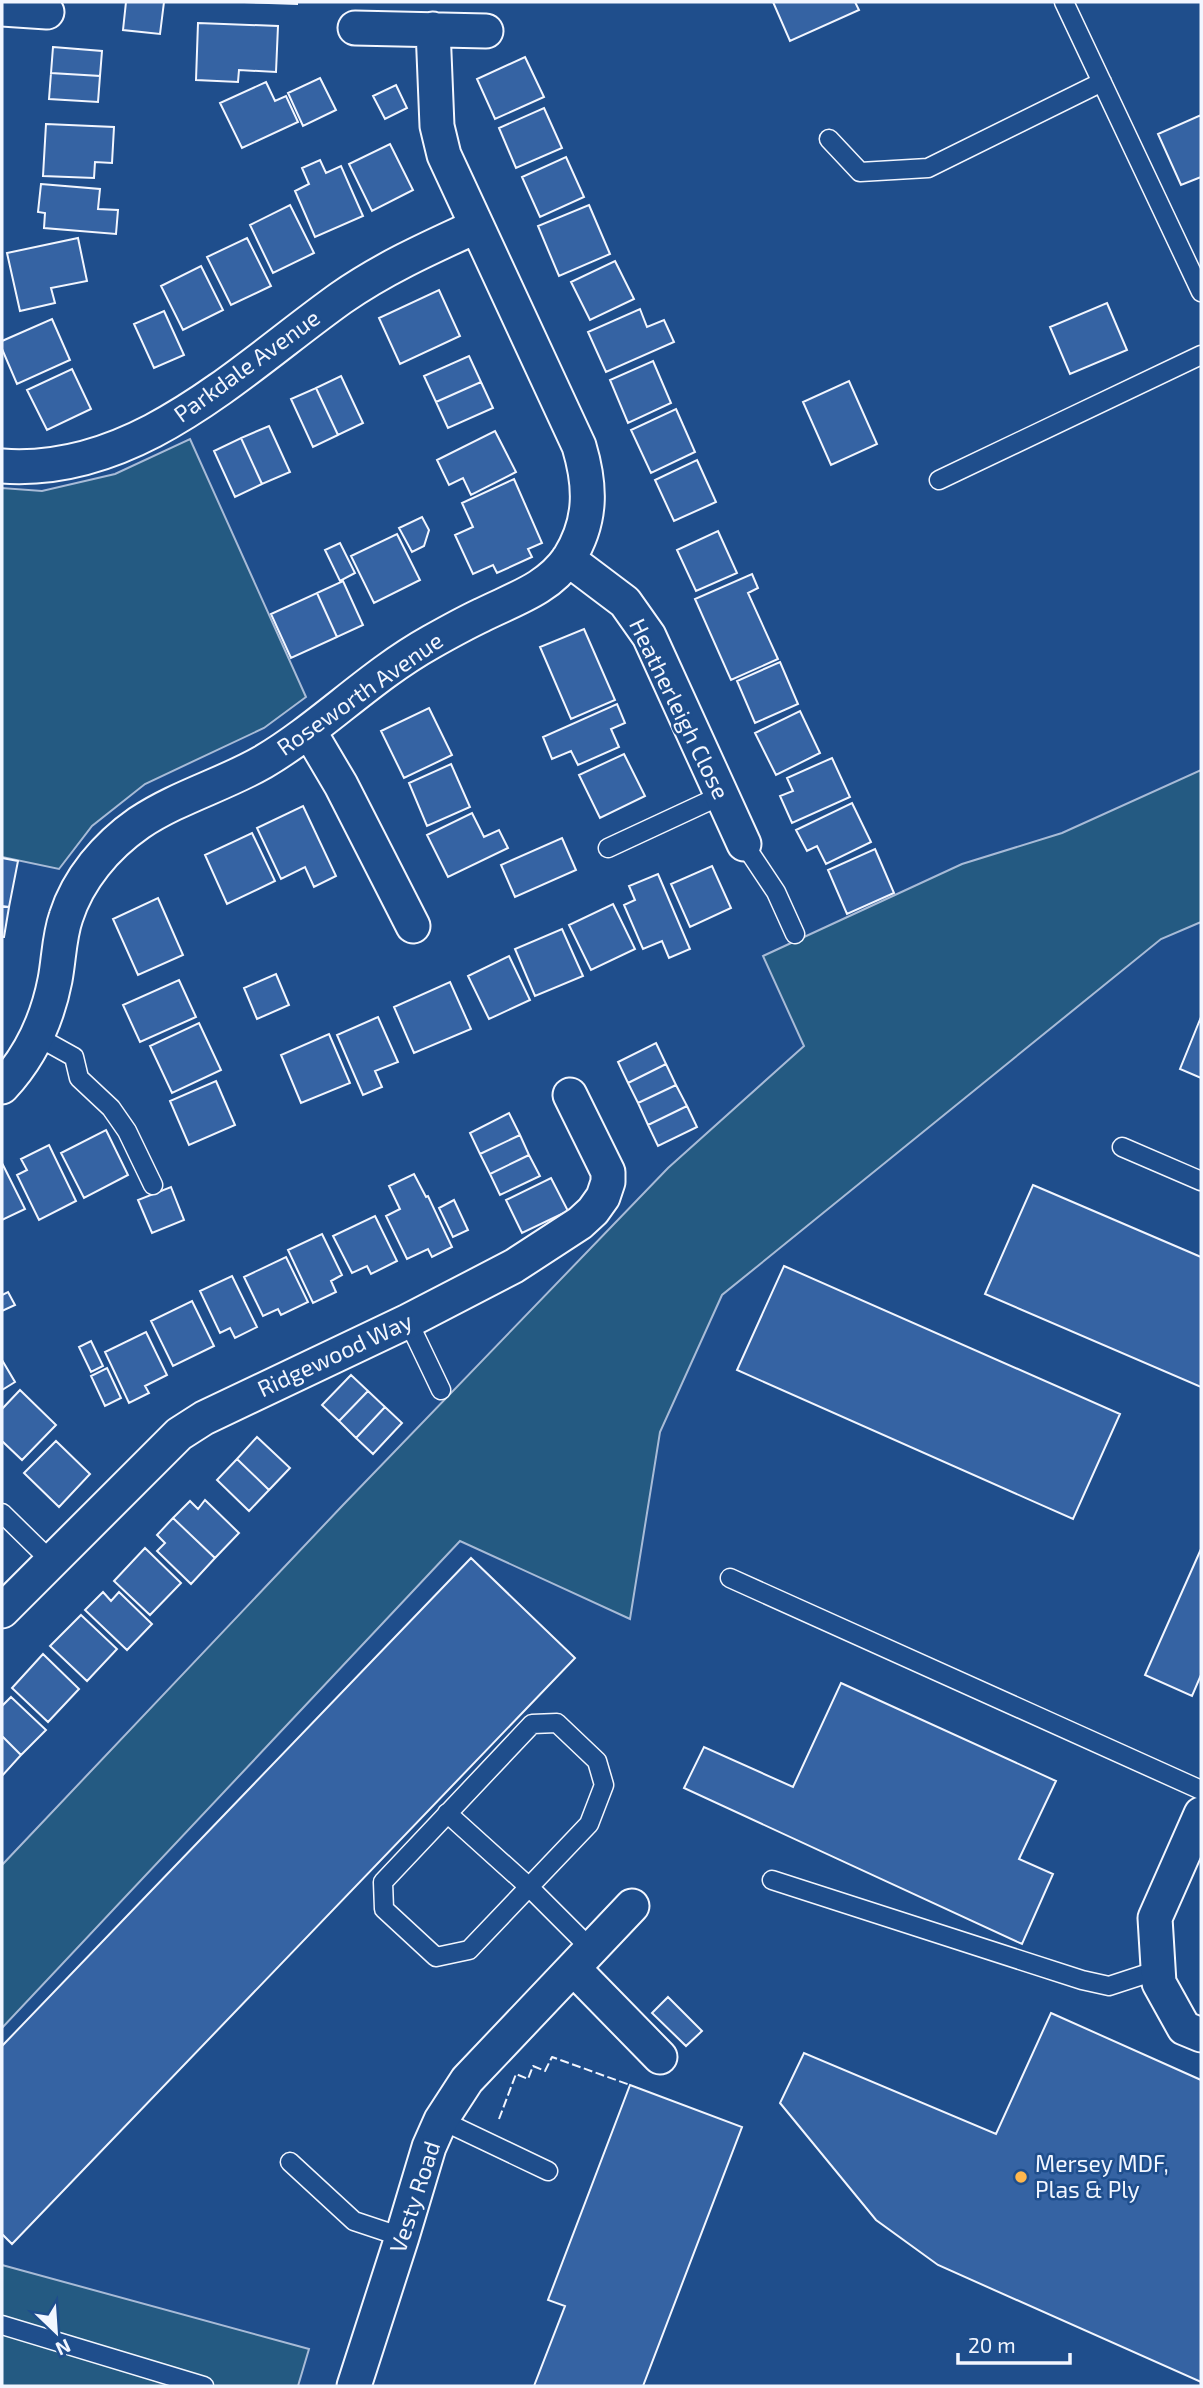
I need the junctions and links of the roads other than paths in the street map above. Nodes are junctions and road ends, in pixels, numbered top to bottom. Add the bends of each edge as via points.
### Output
1 (1064, 2) edge
2 (2, 9) edge
3 (47, 12) dead end
4 (355, 28) dead end
5 (433, 29) junction
6 (486, 31) dead end
7 (1102, 82) junction
8 (829, 139) dead end
9 (477, 226) junction
10 (1201, 292) edge
11 (1201, 355) edge
12 (2, 466) edge
13 (939, 480) dead end
14 (568, 559) junction
15 (309, 731) junction
16 (722, 795) junction
17 (744, 844) joint
18 (608, 848) dead end
19 (413, 926) dead end
20 (795, 934) dead end
21 (38, 1037) junction
22 (2, 1087) edge
23 (570, 1094) dead end
24 (1122, 1147) dead end
25 (1201, 1181) edge
26 (153, 1185) dead end
27 (408, 1321) junction
28 (441, 1390) dead end
29 (2, 1513) edge
30 (51, 1561) junction
31 (730, 1578) dead end
32 (2, 1611) edge
33 (1201, 1790) edge
34 (447, 1813) junction
35 (1201, 1814) edge
36 (772, 1880) dead end
37 (528, 1886) junction
38 (632, 1906) dead end
39 (583, 1959) junction
40 (1158, 1970) junction
41 (1201, 2035) edge
42 (660, 2057) dead end
43 (442, 2120) junction
44 (290, 2162) dead end
45 (548, 2171) dead end
46 (402, 2237) junction
47 (2, 2325) edge
48 (204, 2386) edge
49 (354, 2386) edge

1 - 7 lane
2 - 3 street
4 - 5 street
5 - 6 street
5 - 9 street, Roseworth Avenue via 437,126 444,155
7 - 8 lane via 928,168 860,172
7 - 10 lane
9 - 12 street, Parkdale Avenue via 343,296 192,408 151,432 64,462
9 - 14 street, Roseworth Avenue via 586,469 588,510
11 - 13 lane
14 - 15 street, Roseworth Avenue via 551,579 527,595 400,661
14 - 16 street, Heatherleigh Close via 607,586 637,617
15 - 19 street
15 - 21 street, Roseworth Avenue via 262,763 163,808 93,865 65,919 55,982
16 - 17 street, Heatherleigh Close
16 - 18 lane
17 - 20 lane via 776,892
21 - 22 street, Roseworth Avenue
21 - 26 lane via 74,1057 79,1078 111,1108 127,1131
23 - 27 street, Ridgewood Way via 608,1172 603,1197 580,1223 514,1266
24 - 25 lane
27 - 28 lane
27 - 30 street, Ridgewood Way via 179,1434
29 - 30 lane
30 - 32 street, Ridgewood Way
31 - 33 lane
34 - 37 lane
34 - 37 lane via 383,1882 384,1909 436,1957 469,1950
34 - 37 lane via 532,1724 557,1723 597,1761 604,1785 589,1824
35 - 40 street via 1155,1918
36 - 40 lane via 1082,1980 1109,1986
37 - 39 lane
38 - 39 street, Vesty Road
39 - 42 street
39 - 43 street, Vesty Road via 467,2080
40 - 41 street via 1158,1983 1184,2028
43 - 45 lane
43 - 46 street, Vesty Road via 429,2147
44 - 46 lane via 354,2221
46 - 49 street, Vesty Road
47 - 48 lane

